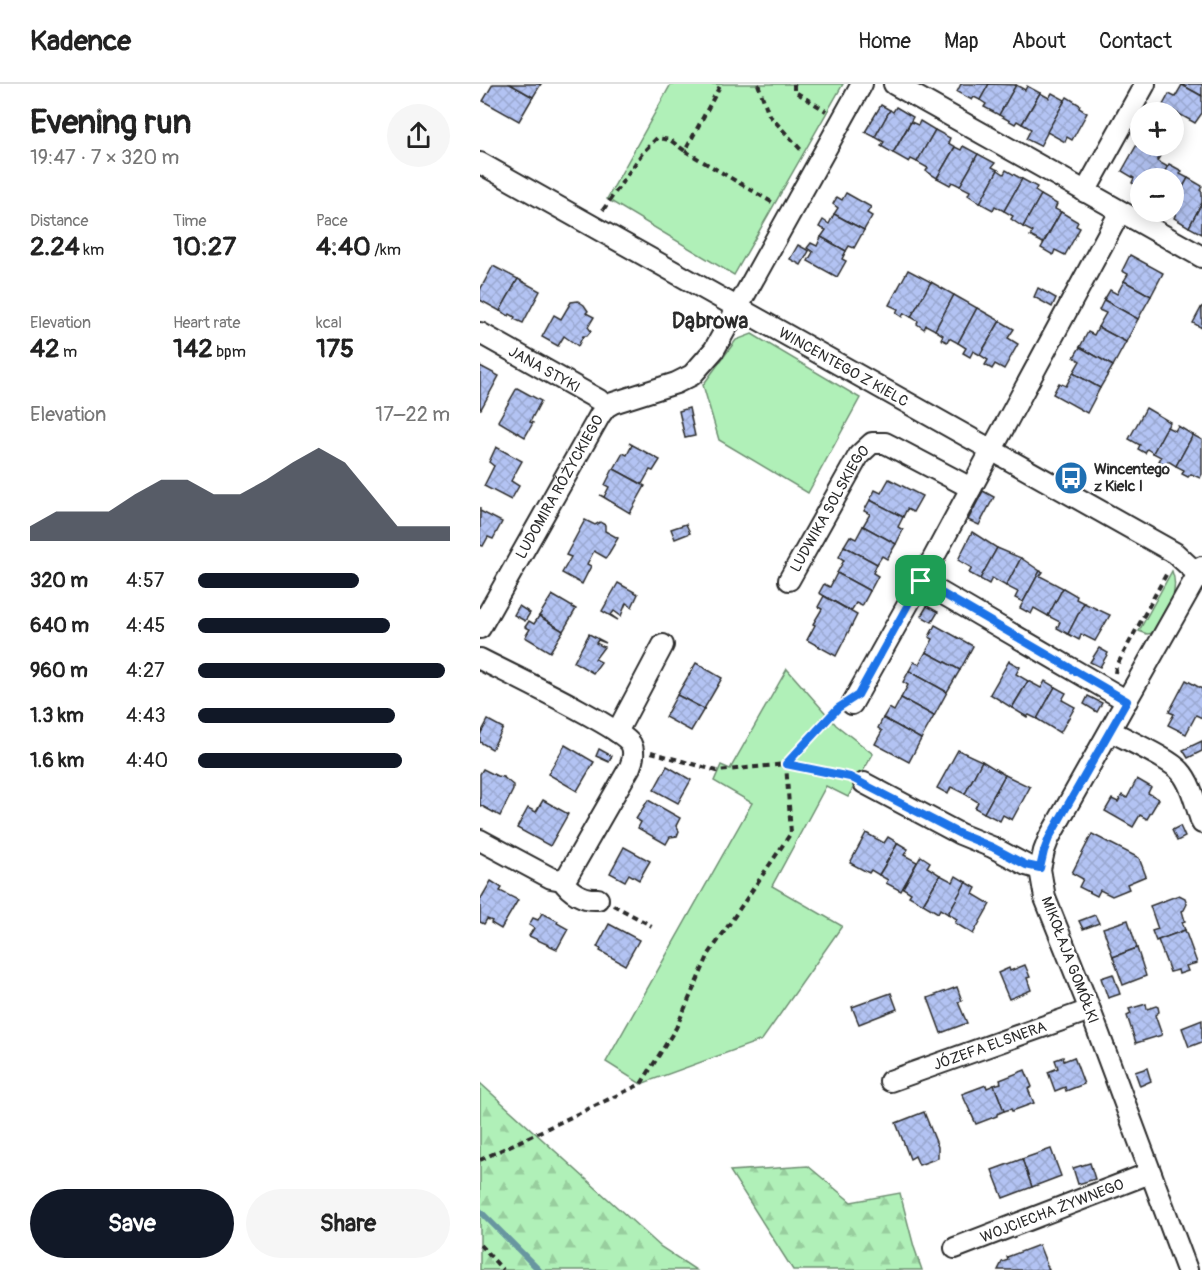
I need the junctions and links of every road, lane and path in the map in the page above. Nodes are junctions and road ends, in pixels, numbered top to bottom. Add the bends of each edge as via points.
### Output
1 (721, 84) edge
2 (758, 84) edge
3 (794, 84) edge
4 (862, 84) edge
5 (894, 84) edge
6 (1145, 84) edge
7 (842, 121) junction
8 (685, 151) junction
9 (480, 163) edge
10 (816, 166) junction
11 (1085, 192) junction
12 (603, 211) dead end
13 (1120, 212) junction
14 (790, 213) junction
15 (1202, 257) edge
16 (738, 307) junction
17 (480, 333) edge
18 (606, 407) junction
19 (992, 450) junction
20 (971, 488) junction
21 (1168, 565) dead end
22 (1201, 573) edge
23 (789, 580) dead end
24 (921, 581) junction
25 (480, 627) edge
26 (663, 645) dead end
27 (480, 659) edge
28 (1114, 683) dead end
29 (855, 699) joint
30 (1127, 701) junction
31 (1111, 731) junction
32 (624, 738) junction
33 (786, 764) junction
34 (864, 783) joint
35 (1202, 823) edge
36 (480, 840) edge
37 (1040, 868) junction
38 (562, 879) junction
39 (598, 899) joint
40 (652, 926) dead end
41 (1090, 1010) junction
42 (890, 1080) dead end
43 (480, 1160) edge
44 (1150, 1173) junction
45 (480, 1245) edge
46 (955, 1248) dead end
47 (502, 1270) edge
48 (1187, 1270) edge

1 - 8 path
2 - 10 path via 769,115
3 - 7 path via 795,91
4 - 7 street, LUDOMIRA RÓŻYCKIEGO
5 - 11 street
6 - 11 street
7 - 10 street, LUDOMIRA RÓŻYCKIEGO
8 - 12 path via 670,140 657,138
8 - 14 path
9 - 16 street, WINCENTEGO Z KIELC
10 - 14 street, LUDOMIRA RÓŻYCKIEGO
11 - 13 street
13 - 15 street
13 - 19 street
14 - 16 street, LUDOMIRA RÓŻYCKIEGO
16 - 18 street, LUDOMIRA RÓŻYCKIEGO via 714,350 692,375 662,390
16 - 19 street, WINCENTEGO Z KIELC
17 - 18 street, JANA STYKI
18 - 25 street, LUDOMIRA RÓŻYCKIEGO
19 - 20 street
19 - 22 street, WINCENTEGO Z KIELC via 1175,553
20 - 23 street, LUDWIKA SOLSKIEGO via 885,443 872,443 851,466
20 - 24 street
21 - 28 path via 1169,570 1116,667
22 - 30 street, MIKOŁAJA GOMÓŁKI
24 - 29 street
24 - 30 street
26 - 32 street
27 - 32 street
29 - 33 path via 838,708
30 - 31 street, MIKOŁAJA GOMÓŁKI
31 - 35 street via 1180,771
31 - 37 street, MIKOŁAJA GOMÓŁKI via 1049,838
32 - 33 path via 643,749 717,771
32 - 38 street via 634,755 630,767 568,875
33 - 34 path
33 - 43 path via 791,833 709,954 676,1028 641,1084
34 - 37 street via 960,834
36 - 38 street via 551,878
37 - 41 street, MIKOŁAJA GOMÓŁKI via 1050,910
38 - 39 street via 570,890 585,898
39 - 40 path
41 - 42 street, JÓZEFA ELSNERA
41 - 44 street, MIKOŁAJA GOMÓŁKI
44 - 46 street, WOJCIECHA ŻYWNEGO
44 - 48 street, MIKOŁAJA GOMÓŁKI
45 - 47 path

